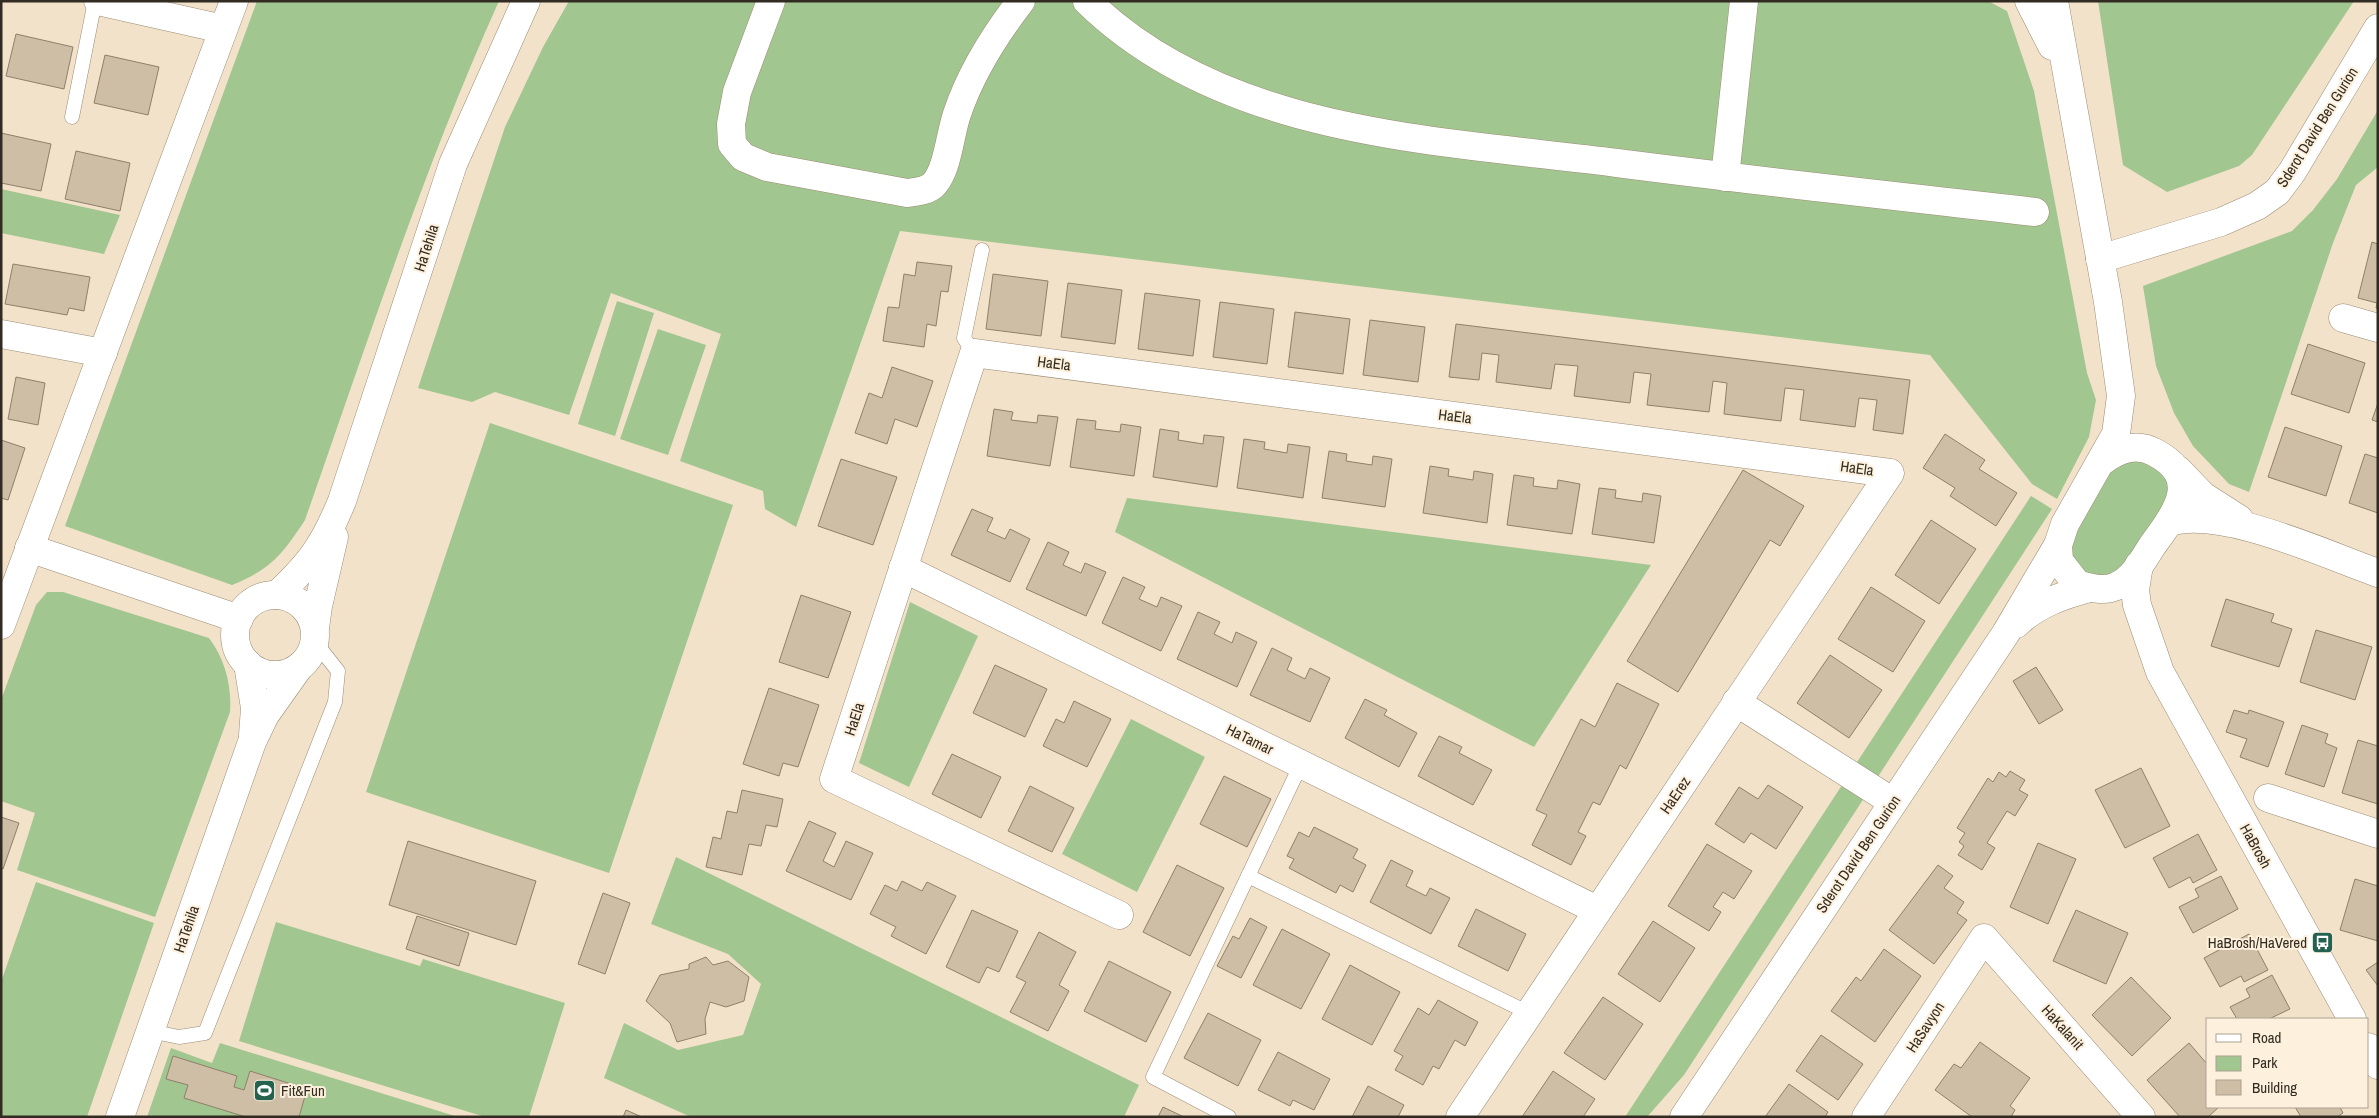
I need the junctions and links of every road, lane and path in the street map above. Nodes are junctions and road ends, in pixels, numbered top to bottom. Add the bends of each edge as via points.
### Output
1 (97, 1) edge
2 (234, 1) edge
3 (526, 1) edge
4 (771, 1) edge
5 (1021, 1) edge
6 (1087, 1) edge
7 (1744, 1) edge
8 (2028, 1) edge
9 (2054, 1) edge
10 (2378, 28) edge
11 (224, 29) junction
12 (2066, 77) junction
13 (72, 117) dead end
14 (1725, 177) junction
15 (2035, 212) dead end
16 (982, 250) dead end
17 (2100, 259) junction
18 (2343, 318) dead end
19 (2378, 328) edge
20 (1, 334) edge
21 (103, 353) junction
22 (974, 353) junction
23 (2121, 396) junction
24 (2152, 451) junction
25 (2101, 462) junction
26 (2178, 470) junction
27 (1890, 473) joint
28 (342, 501) junction
29 (2169, 522) junction
30 (2258, 529) junction
31 (2058, 545) junction
32 (29, 548) junction
33 (2139, 565) junction
34 (903, 568) junction
35 (2378, 573) edge
36 (2097, 589) junction
37 (277, 595) junction
38 (239, 619) junction
39 (1, 625) edge
40 (2006, 633) junction
41 (315, 635) junction
42 (248, 664) junction
43 (299, 668) junction
44 (2160, 672) junction
45 (1736, 702) junction
46 (252, 742) junction
47 (1301, 764) junction
48 (2268, 798) dead end
49 (1893, 802) junction
50 (2378, 834) edge
51 (1248, 876) junction
52 (1597, 910) junction
53 (1119, 915) dead end
54 (1984, 938) joint
55 (1529, 1013) junction
56 (2351, 1018) edge
57 (150, 1031) junction
58 (2369, 1049) edge
59 (2378, 1065) edge
60 (1711, 1076) junction
61 (120, 1117) edge
62 (1229, 1117) edge
63 (1460, 1117) edge
64 (1674, 1117) edge
65 (1684, 1117) edge
66 (1866, 1117) edge
67 (2141, 1117) edge

1 - 11 street
1 - 13 lane
2 - 11 street
3 - 28 street, HaTehila via 453,164
4 - 5 street via 737,92 731,124 732,144 743,157 767,167 907,193 923,191 934,184 976,69 999,29
6 - 14 street via 1115,26 1167,60 1226,90 1293,113 1409,137
7 - 14 street
8 - 12 street via 2046,31
9 - 12 street
10 - 17 street, Sderot David Ben Gurion via 2277,192 2257,206 2221,222
11 - 21 street
12 - 17 street
14 - 15 street
16 - 22 lane via 964,338
17 - 23 street
18 - 19 street
20 - 21 street
21 - 32 street
22 - 27 street, HaEla
22 - 34 street, HaEla
23 - 24 street via 2138,433
23 - 25 street via 2116,434
24 - 25 street via 2128,448
24 - 26 street via 2168,459
25 - 31 street via 2065,524
26 - 29 street via 2181,495
26 - 30 street via 2203,496
27 - 45 street, HaErez
28 - 37 street, HaTehila via 316,555
28 - 41 street, HaTehila via 318,606
29 - 30 street via 2205,518
29 - 33 street
30 - 35 street
31 - 36 street via 2059,561 2067,573 2077,584
31 - 40 street, Sderot David Ben Gurion
32 - 38 street
32 - 39 street
33 - 36 street via 2118,585
33 - 44 street, HaBrosh via 2135,590 2137,605
34 - 47 street, HaTamar
34 - 53 street, HaEla via 834,779
36 - 40 street, Sderot David Ben Gurion via 2066,594 2040,606
36 - 44 street, HaBrosh
37 - 38 street via 263,596 251,603
37 - 41 street via 302,604 310,615
38 - 42 street via 235,640
40 - 49 street, Sderot David Ben Gurion
41 - 43 street via 310,656
41 - 57 lane via 338,671 335,702 205,1033 179,1037
42 - 43 street via 272,675 286,674
42 - 46 street, HaTehila via 255,708
43 - 46 street, HaTehila via 265,715
44 - 56 street, HaBrosh
45 - 49 street
45 - 52 street, HaErez
46 - 57 street, HaTehila
47 - 51 lane
47 - 52 street, HaTamar
48 - 50 street
49 - 60 street, Sderot David Ben Gurion
51 - 55 lane
51 - 62 lane via 1153,1078
52 - 55 street, HaErez
54 - 66 street, HaSavyon
54 - 67 street, HaKalanit
55 - 63 street, HaErez
57 - 61 street, HaTehila
58 - 59 street
60 - 64 street, Sderot David Ben Gurion
60 - 65 street, Sderot David Ben Gurion

